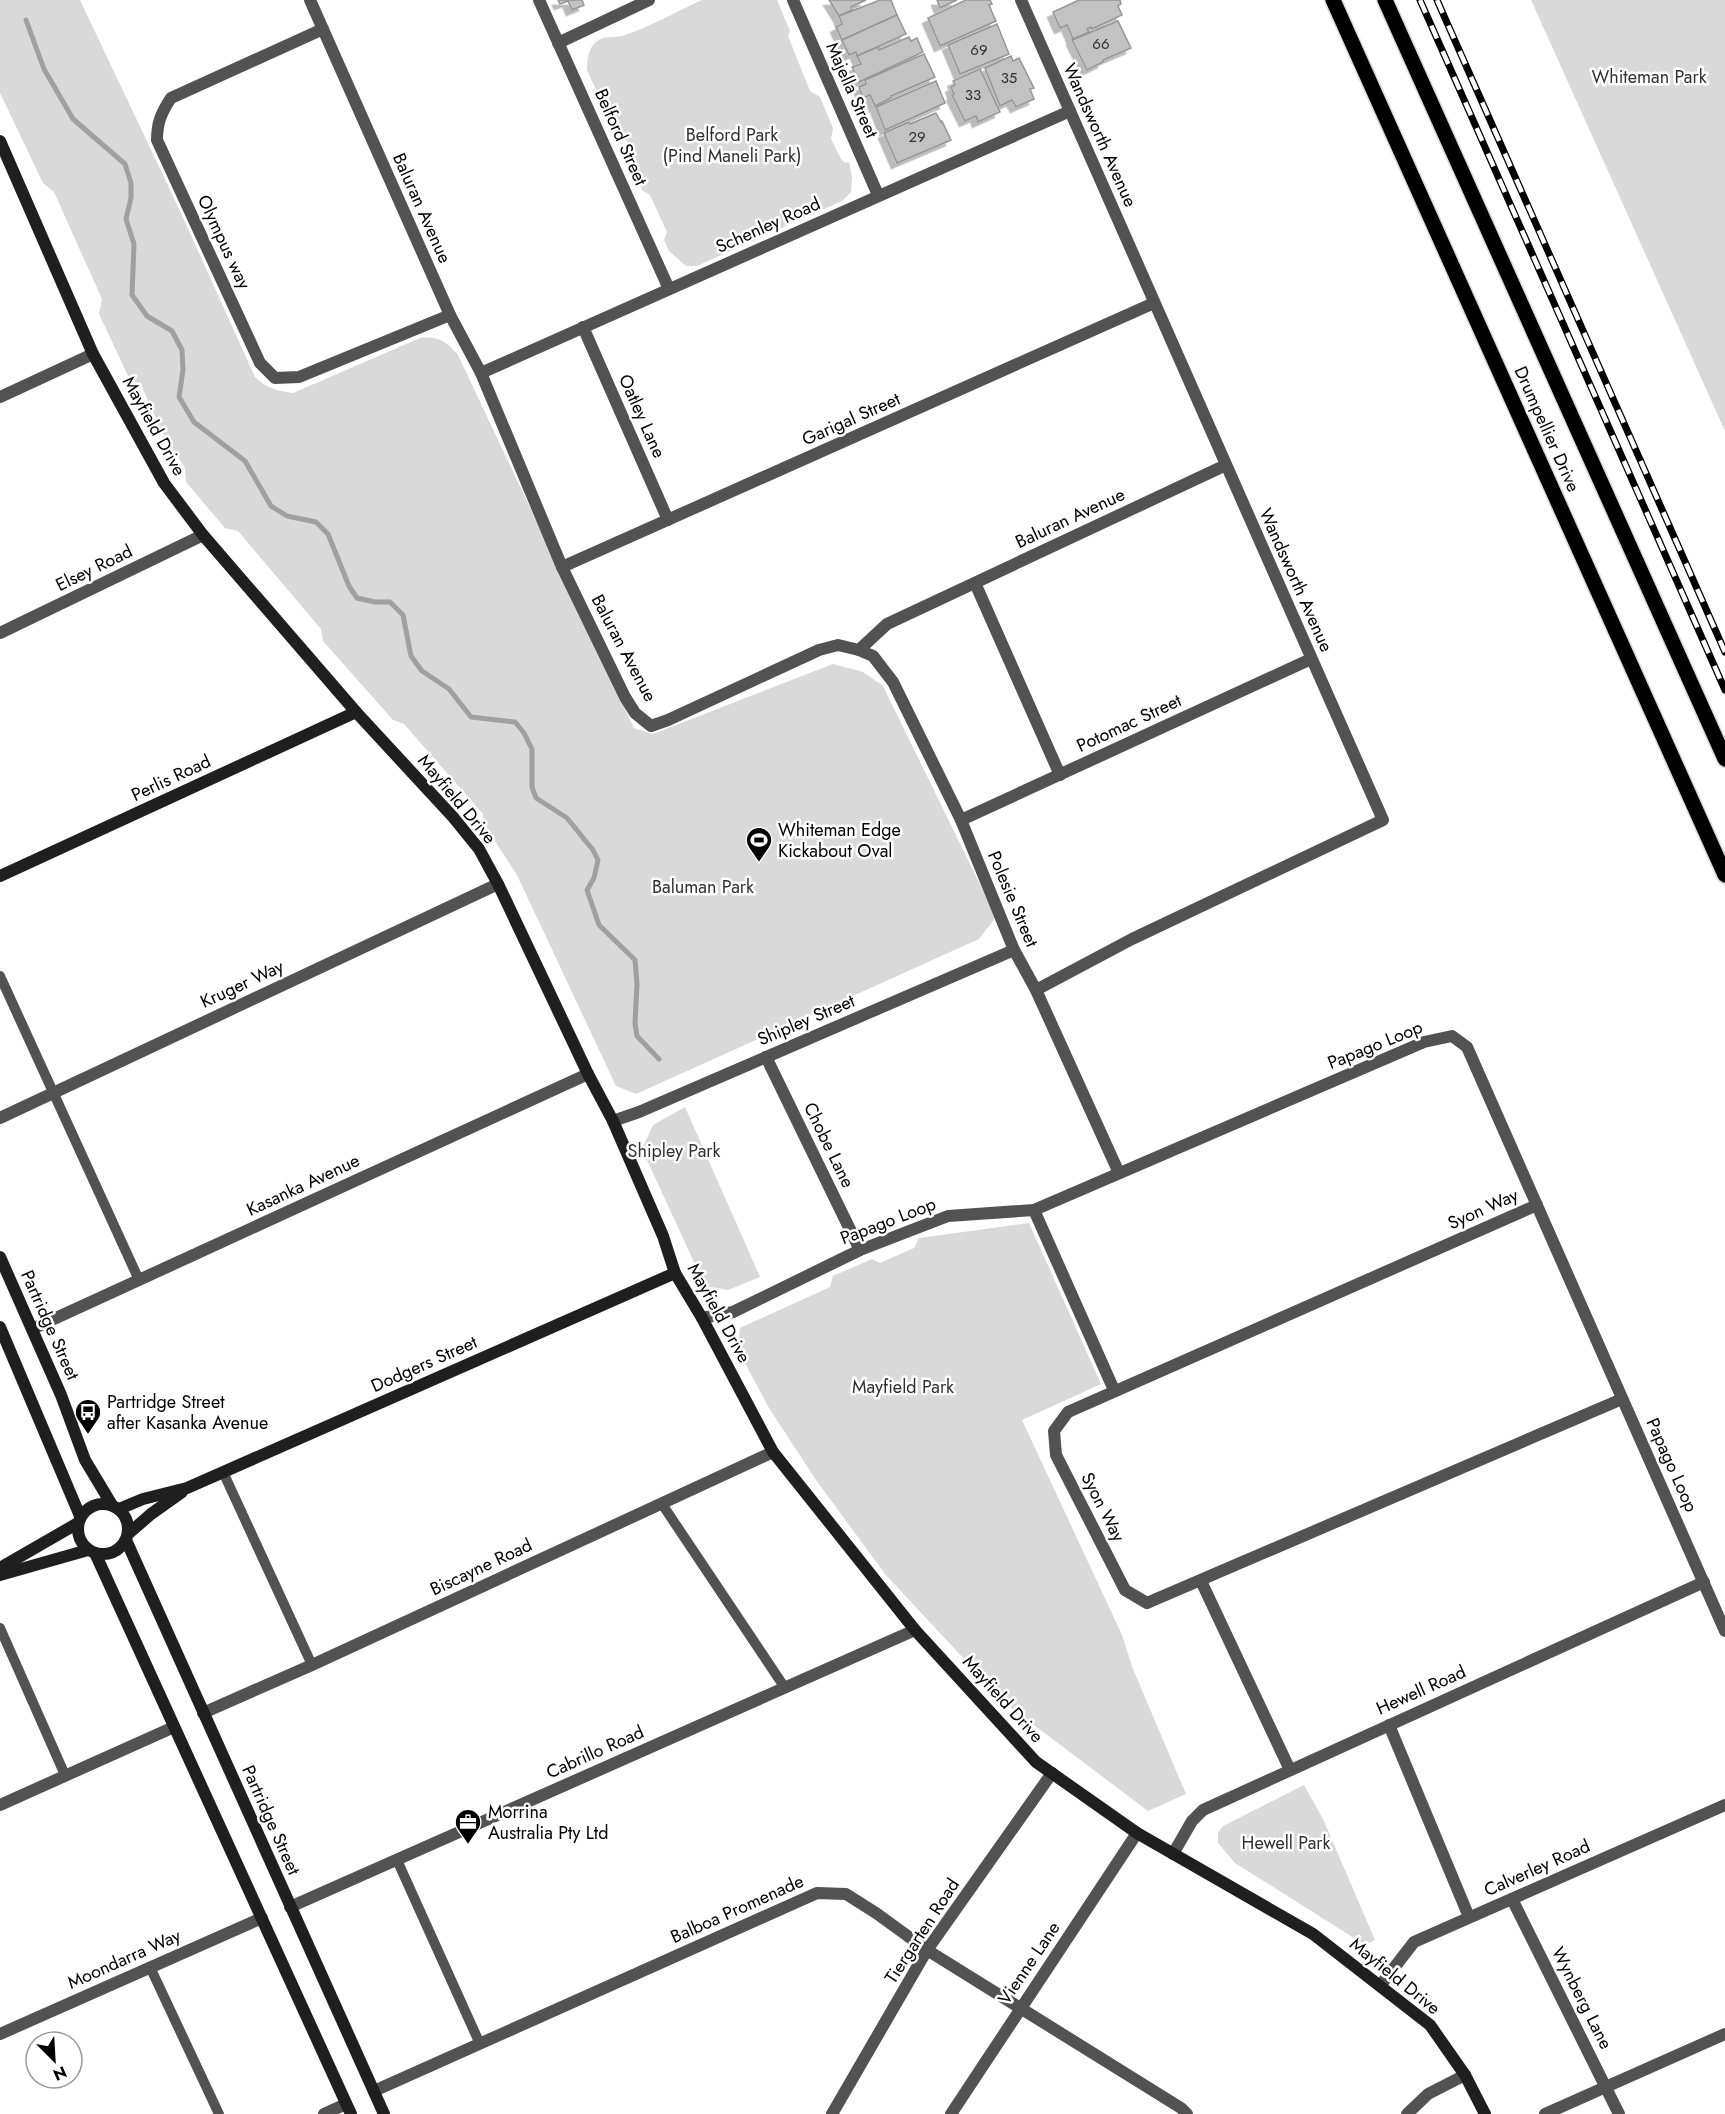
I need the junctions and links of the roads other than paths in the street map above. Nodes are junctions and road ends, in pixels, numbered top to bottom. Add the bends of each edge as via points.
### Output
1 (310, 0) edge
2 (539, 0) edge
3 (649, 0) edge
4 (793, 0) edge
5 (1021, 0) edge
6 (1334, 0) edge
7 (1385, 0) edge
8 (323, 29) junction
9 (558, 43) junction
10 (1070, 111) junction
11 (0, 141) edge
12 (3, 158) edge
13 (878, 195) junction
14 (669, 289) junction
15 (1154, 303) junction
16 (450, 315) junction
17 (584, 327) junction
18 (93, 354) junction
19 (480, 373) junction
20 (0, 397) edge
21 (1226, 465) junction
22 (669, 520) junction
23 (203, 535) junction
24 (562, 567) junction
25 (975, 583) junction
26 (0, 633) edge
27 (859, 650) junction
28 (1311, 659) junction
29 (356, 712) junction
30 (1725, 759) edge
31 (1060, 774) junction
32 (961, 820) junction
33 (1725, 874) edge
34 (0, 876) edge
35 (498, 884) junction
36 (1014, 950) junction
37 (0, 976) edge
38 (1036, 990) junction
39 (766, 1057) junction
40 (588, 1074) junction
41 (52, 1093) junction
42 (0, 1118) edge
43 (613, 1121) junction
44 (1119, 1173) junction
45 (1537, 1205) junction
46 (1034, 1210) junction
47 (860, 1250) junction
48 (0, 1257) edge
49 (675, 1273) junction
50 (139, 1280) junction
51 (702, 1318) junction
52 (0, 1327) edge
53 (32, 1329) junction
54 (3, 1342) edge
55 (1114, 1390) junction
56 (1622, 1399) junction
57 (773, 1452) junction
58 (223, 1472) junction
59 (188, 1488) junction
60 (662, 1504) junction
61 (116, 1507) junction
62 (79, 1520) junction
63 (127, 1537) junction
64 (92, 1552) junction
65 (0, 1568) edge
66 (0, 1575) edge
67 (1201, 1581) junction
68 (1704, 1582) junction
69 (0, 1628) edge
70 (915, 1630) junction
71 (1725, 1631) edge
72 (312, 1665) junction
73 (785, 1688) junction
74 (203, 1713) junction
75 (1389, 1725) junction
76 (174, 1727) junction
77 (1290, 1770) junction
78 (1052, 1773) junction
79 (65, 1775) junction
80 (0, 1804) edge
81 (1725, 1805) edge
82 (1137, 1833) junction
83 (1173, 1854) junction
84 (397, 1860) junction
85 (1512, 1899) junction
86 (290, 1907) junction
87 (1469, 1917) junction
88 (262, 1918) junction
89 (927, 1950) junction
90 (150, 1967) junction
91 (1380, 1986) junction
92 (1020, 2009) junction
93 (0, 2034) edge
94 (1725, 2034) edge
95 (480, 2044) junction
96 (1465, 2075) junction
97 (1606, 2086) junction
98 (374, 2091) junction
99 (349, 2109) edge
100 (219, 2114) edge
101 (324, 2114) edge
102 (384, 2114) edge
103 (832, 2114) edge
104 (951, 2114) edge
105 (1187, 2114) edge
106 (1407, 2114) edge
107 (1485, 2114) edge
108 (1545, 2114) edge
109 (1619, 2114) edge

1 - 8 street, Baluran Avenue
2 - 9 street, Belford Street
3 - 9 street
4 - 13 street, Majella Street
5 - 10 street, Wandsworth Avenue
6 - 33 main road, Drumpellier Drive
7 - 30 main road, Drumpellier Drive
8 - 16 street, Baluran Avenue
8 - 16 street, Olympus way via 171,98 157,124 157,140 260,363 275,378 299,377
9 - 14 street, Belford Street
10 - 13 street, Schenley Road
10 - 15 street, Wandsworth Avenue
11 - 12 street, Mayfield Drive
12 - 18 street, Mayfield Drive
13 - 14 street, Schenley Road
14 - 17 street, Schenley Road
15 - 21 street, Wandsworth Avenue
15 - 22 street, Garigal Street
16 - 19 street, Baluran Avenue
17 - 19 street, Schenley Road
17 - 22 street, Oatley Lane
18 - 20 street
18 - 23 street, Mayfield Drive via 164,483
19 - 24 street, Baluran Avenue
21 - 25 street, Baluran Avenue
21 - 28 street, Wandsworth Avenue
22 - 24 street, Garigal Street
23 - 26 street, Elsey Road
23 - 29 street, Mayfield Drive
24 - 27 street, Baluran Avenue via 625,697 635,713 651,726 819,650 838,645
25 - 27 street, Baluran Avenue via 887,624
25 - 31 street
27 - 32 street, Polesie Street via 873,656 893,682
28 - 31 street, Potomac Street
28 - 38 street, Wandsworth Avenue via 1383,820 1132,939
29 - 34 street, Perlis Road
29 - 35 street, Mayfield Drive via 453,817 479,849
31 - 32 street, Potomac Street
32 - 36 street, Polesie Street
35 - 40 street, Mayfield Drive
35 - 41 street, Kruger Way
36 - 38 street, Polesie Street
36 - 39 street, Shipley Street
37 - 41 lane
38 - 44 street, Polesie Street
39 - 43 street, Shipley Street
39 - 47 street, Chobe Lane
40 - 43 street, Mayfield Drive
40 - 50 street, Kasanka Avenue
41 - 42 street, Kruger Way
41 - 50 lane
43 - 49 street, Mayfield Drive
44 - 45 street, Papago Loop via 1425,1042 1452,1036 1467,1047
44 - 46 street, Papago Loop
45 - 55 street, Syon Way
45 - 56 street, Papago Loop
46 - 47 street, Papago Loop via 948,1216
46 - 55 street
47 - 51 street, Papago Loop via 733,1312
48 - 53 street, Partridge Street
49 - 51 street, Mayfield Drive
49 - 58 street, Dodgers Street
50 - 53 street, Kasanka Avenue
51 - 57 street, Mayfield Drive
52 - 54 street
53 - 61 street, Partridge Street via 85,1460
54 - 62 street
55 - 67 street, Syon Way via 1068,1412 1054,1431 1056,1455 1125,1590 1147,1603
56 - 67 street, Syon Way
56 - 68 street, Papago Loop
57 - 60 street, Biscayne Road
57 - 70 street, Mayfield Drive
58 - 59 street, Dodgers Street
58 - 72 lane
59 - 61 street, Dodgers Street
59 - 63 street, Dodgers Street
60 - 72 street, Biscayne Road
60 - 73 lane
61 - 62 street via 91,1506
61 - 63 street via 127,1520
62 - 64 street via 79,1538
62 - 65 street
63 - 64 street via 116,1551 102,1555
63 - 74 street, Partridge Street
64 - 66 street
64 - 76 street
67 - 77 street
68 - 71 street, Papago Loop
68 - 75 street, Hewell Road
69 - 79 lane
70 - 73 street, Cabrillo Road
70 - 78 street, Mayfield Drive via 1036,1762
72 - 74 street, Biscayne Road
73 - 84 street, Cabrillo Road
74 - 86 street, Partridge Street
75 - 77 street, Hewell Road
75 - 87 street
76 - 79 street
76 - 88 street
77 - 83 street, Hewell Road via 1203,1810
78 - 82 street, Mayfield Drive
78 - 89 street, Tiergarten Road
79 - 80 street
81 - 85 street, Calverley Road
82 - 83 street, Mayfield Drive
82 - 92 street, Vienne Lane
83 - 91 street, Mayfield Drive via 1313,1934
84 - 86 street, Cabrillo Road
84 - 95 lane
85 - 87 street, Calverley Road
85 - 97 street, Wynberg Lane
86 - 98 street, Partridge Street
87 - 91 street, Calverley Road via 1414,1942
88 - 90 street, Moondarra Way
88 - 99 street
89 - 92 street, Balboa Promenade
89 - 95 street, Balboa Promenade via 846,1894 817,1893
89 - 103 street, Tiergarten Road
90 - 93 street, Moondarra Way
90 - 100 lane
91 - 96 street, Mayfield Drive via 1430,2025
92 - 104 street, Vienne Lane
92 - 105 street, Balboa Promenade
94 - 97 street
95 - 98 street, Balboa Promenade
96 - 106 street via 1428,2094
96 - 107 street, Mayfield Drive
97 - 108 street
97 - 109 street, Wynberg Lane
98 - 102 street, Partridge Street
99 - 101 street

